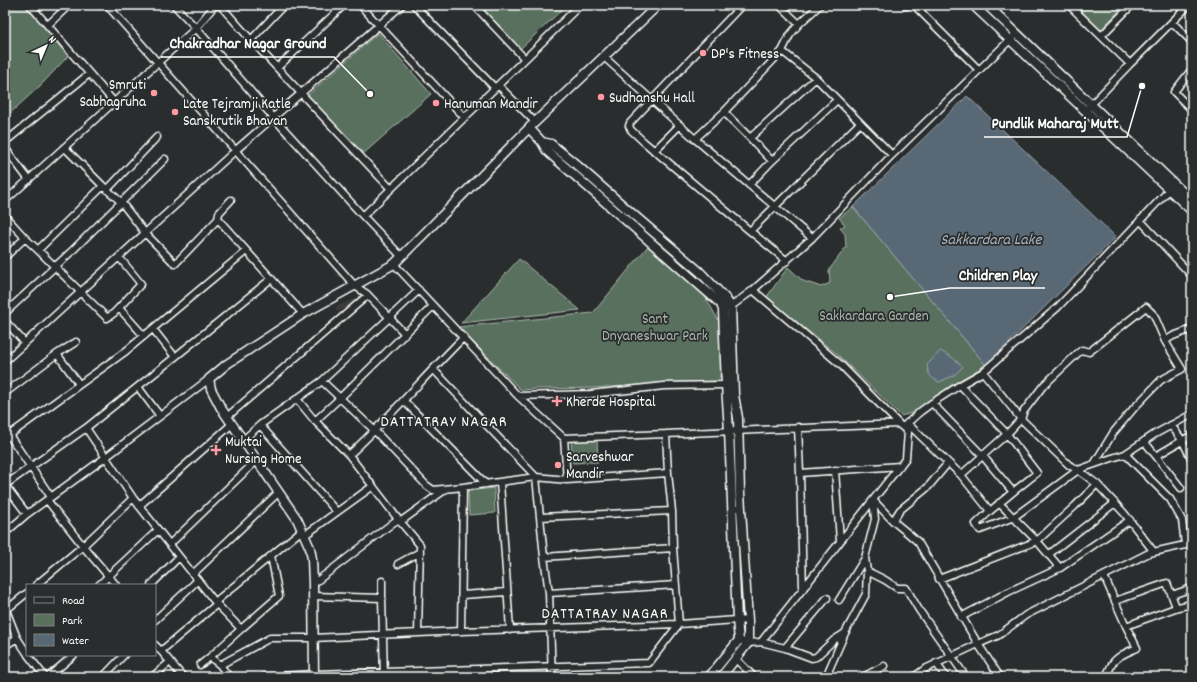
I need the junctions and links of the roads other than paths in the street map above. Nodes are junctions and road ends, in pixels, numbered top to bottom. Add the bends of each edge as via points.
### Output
1 (30, 5) edge
2 (69, 5) edge
3 (107, 5) edge
4 (174, 5) edge
5 (215, 5) edge
6 (220, 5) edge
7 (284, 5) edge
8 (344, 5) edge
9 (360, 5) edge
10 (402, 5) edge
11 (414, 5) edge
12 (474, 5) edge
13 (580, 5) edge
14 (742, 5) edge
15 (820, 5) edge
16 (914, 5) edge
17 (973, 5) edge
18 (987, 5) edge
19 (1069, 5) edge
20 (1189, 5) edge
21 (782, 6) edge
22 (1130, 6) edge
23 (652, 7) edge
24 (1172, 22) junction
25 (799, 24) junction
26 (379, 25) junction
27 (48, 26) junction
28 (196, 28) junction
29 (1017, 33) junction
30 (1101, 36) junction
31 (251, 40) junction
32 (1010, 40) junction
33 (1192, 42) edge
34 (782, 51) junction
35 (604, 57) junction
36 (525, 59) junction
37 (158, 62) junction
38 (1130, 64) junction
39 (278, 67) junction
40 (1192, 69) edge
41 (979, 70) junction
42 (89, 74) junction
43 (816, 78) junction
44 (496, 86) junction
45 (301, 93) junction
46 (651, 100) junction
47 (837, 100) junction
48 (114, 102) junction
49 (1092, 104) junction
50 (1192, 110) edge
51 (1085, 111) junction
52 (724, 112) junction
53 (273, 117) junction
54 (464, 117) junction
55 (860, 123) junction
56 (532, 125) junction
57 (680, 125) junction
58 (157, 137) dead end
59 (750, 138) junction
60 (695, 139) junction
61 (5, 142) edge
62 (5, 148) edge
63 (65, 148) junction
64 (236, 150) junction
65 (654, 151) junction
66 (892, 155) junction
67 (165, 159) dead end
68 (772, 161) junction
69 (29, 180) junction
70 (749, 185) junction
71 (1172, 187) junction
72 (105, 188) junction
73 (391, 189) junction
74 (1191, 199) edge
75 (231, 200) dead end
76 (5, 201) edge
77 (121, 202) junction
78 (775, 207) junction
79 (1192, 211) edge
80 (5, 216) edge
81 (363, 216) junction
82 (218, 219) junction
83 (1140, 220) junction
84 (750, 231) junction
85 (145, 233) junction
86 (25, 238) junction
87 (812, 238) junction
88 (38, 250) junction
89 (246, 251) junction
90 (402, 256) junction
91 (5, 257) edge
92 (119, 257) junction
93 (787, 261) junction
94 (394, 264) junction
95 (55, 266) junction
96 (1192, 276) edge
97 (271, 279) junction
98 (355, 286) junction
99 (419, 290) junction
100 (753, 290) junction
101 (81, 291) junction
102 (368, 295) junction
103 (432, 306) junction
104 (119, 308) junction
105 (727, 309) junction
106 (5, 313) edge
107 (303, 314) junction
108 (390, 318) junction
109 (5, 321) edge
110 (1192, 329) edge
111 (152, 330) junction
112 (405, 334) junction
113 (144, 336) junction
114 (464, 337) junction
115 (1165, 341) junction
116 (76, 342) dead end
117 (25, 343) junction
118 (729, 353) junction
119 (57, 354) junction
120 (175, 357) junction
121 (5, 361) edge
122 (433, 368) junction
123 (983, 372) junction
124 (209, 379) junction
125 (322, 381) junction
126 (79, 384) junction
127 (726, 385) junction
128 (960, 385) junction
129 (138, 387) junction
130 (5, 393) edge
131 (518, 396) junction
132 (340, 398) junction
133 (298, 399) junction
134 (404, 401) junction
135 (932, 403) junction
136 (1192, 414) edge
137 (160, 416) junction
138 (227, 417) junction
139 (1021, 419) junction
140 (315, 420) junction
141 (232, 424) junction
142 (903, 425) junction
143 (1171, 425) junction
144 (260, 426) junction
145 (798, 427) junction
146 (86, 428) junction
147 (5, 429) edge
148 (375, 431) junction
149 (734, 431) junction
150 (666, 434) junction
151 (1007, 434) junction
152 (1192, 434) edge
153 (7, 437) edge
154 (564, 438) junction
155 (243, 440) junction
156 (1182, 440) junction
157 (1144, 441) junction
158 (1125, 454) junction
159 (349, 455) junction
160 (982, 456) junction
161 (1156, 456) junction
162 (106, 457) junction
163 (257, 460) junction
164 (1192, 460) edge
165 (948, 463) junction
166 (1094, 464) junction
167 (900, 466) junction
168 (30, 467) junction
169 (835, 470) junction
170 (1078, 470) junction
171 (800, 472) junction
172 (668, 473) junction
173 (961, 475) junction
174 (536, 477) junction
175 (568, 480) junction
176 (500, 482) junction
177 (486, 484) junction
178 (1097, 484) junction
179 (5, 485) edge
180 (372, 486) junction
181 (463, 488) junction
182 (1181, 488) dead end
183 (446, 489) junction
184 (279, 492) junction
185 (1013, 492) junction
186 (49, 498) junction
187 (133, 498) junction
188 (874, 500) junction
189 (1000, 503) junction
190 (1115, 503) junction
191 (139, 506) junction
192 (672, 511) junction
193 (990, 511) junction
194 (337, 512) junction
195 (27, 514) junction
196 (540, 517) junction
197 (1014, 517) junction
198 (1130, 520) junction
199 (399, 521) junction
200 (893, 521) junction
201 (158, 530) junction
202 (5, 533) edge
203 (304, 533) junction
204 (840, 541) junction
205 (1037, 541) junction
206 (170, 544) junction
207 (1185, 545) junction
208 (83, 546) junction
209 (1192, 546) edge
210 (673, 548) junction
211 (420, 552) junction
212 (1154, 552) junction
213 (1048, 555) junction
214 (271, 556) junction
215 (179, 557) junction
216 (544, 557) junction
217 (865, 558) junction
218 (398, 564) dead end
219 (1060, 568) junction
220 (867, 571) junction
221 (193, 574) junction
222 (1104, 576) junction
223 (108, 577) junction
224 (940, 579) junction
225 (198, 580) junction
226 (382, 580) dead end
227 (37, 584) edge
228 (100, 584) edge
229 (115, 584) edge
230 (152, 584) edge
231 (313, 584) junction
232 (676, 585) junction
233 (1192, 588) edge
234 (803, 589) junction
235 (507, 592) junction
236 (549, 593) junction
237 (26, 594) edge
238 (462, 595) junction
239 (1172, 595) junction
240 (313, 596) junction
241 (382, 598) junction
242 (827, 598) dead end
243 (839, 600) dead end
244 (1115, 601) junction
245 (216, 603) junction
246 (1192, 604) edge
247 (1176, 607) junction
248 (6, 609) edge
249 (962, 616) junction
250 (156, 619) edge
251 (737, 620) junction
252 (748, 621) junction
253 (679, 624) junction
254 (1126, 626) junction
255 (241, 629) junction
256 (550, 629) junction
257 (510, 630) junction
258 (461, 631) junction
259 (418, 633) junction
260 (845, 633) junction
261 (383, 635) junction
262 (17, 638) junction
263 (314, 638) junction
264 (739, 640) junction
265 (761, 642) junction
266 (748, 643) junction
267 (978, 644) junction
268 (5, 646) edge
269 (156, 646) edge
270 (785, 648) junction
271 (26, 651) edge
272 (161, 651) junction
273 (30, 656) edge
274 (73, 656) edge
275 (123, 656) edge
276 (210, 657) junction
277 (952, 657) junction
278 (736, 659) junction
279 (170, 662) junction
280 (936, 663) junction
281 (200, 665) dead end
282 (220, 665) junction
283 (552, 666) junction
284 (884, 666) dead end
285 (314, 675) edge
286 (384, 675) edge
287 (46, 677) edge
288 (103, 677) edge
289 (152, 677) edge
290 (183, 677) edge
291 (229, 677) edge
292 (264, 677) edge
293 (552, 677) edge
294 (709, 677) edge
295 (721, 677) edge
296 (754, 677) edge
297 (825, 677) edge
298 (863, 677) edge
299 (914, 677) edge
300 (946, 677) edge
301 (966, 677) edge
302 (1000, 677) edge
303 (1105, 677) edge

1 - 27 street
2 - 27 street
3 - 37 street
4 - 28 street
5 - 28 street
6 - 31 street
7 - 31 street
8 - 39 street
9 - 26 street
10 - 26 street
11 - 44 street
12 - 36 street
13 - 36 street
14 - 46 street
15 - 25 street
16 - 41 street
17 - 32 main road
18 - 29 main road
19 - 30 street
20 - 24 street
21 - 25 street
22 - 30 street
23 - 35 main road
24 - 33 street
24 - 38 street
25 - 34 street
26 - 45 street
26 - 54 street
27 - 42 street
28 - 37 street
28 - 53 street
29 - 32 street
29 - 49 main road
30 - 38 street
31 - 39 street
32 - 41 street
32 - 51 main road
34 - 43 street
34 - 52 street
35 - 46 street
35 - 56 main road
36 - 44 street
37 - 48 street
37 - 64 street
38 - 49 street
39 - 45 street
40 - 50 street via 1174,92
41 - 66 street
42 - 48 street
42 - 61 street
43 - 47 street
43 - 59 street
44 - 54 street
44 - 56 street
45 - 53 street
45 - 73 street
46 - 57 street
46 - 65 street via 629,126
47 - 55 street
47 - 68 street
48 - 63 street
49 - 51 street
49 - 71 main road
51 - 71 main road
52 - 59 street
52 - 60 street
53 - 64 street
53 - 81 street
54 - 73 street
55 - 66 street
55 - 78 street
56 - 90 main road
56 - 105 main road via 546,151 644,230
57 - 60 street
57 - 65 street
58 - 72 street
59 - 68 street
60 - 70 street
62 - 69 street
63 - 69 street
63 - 72 street
64 - 85 street
64 - 98 street
65 - 84 street
66 - 87 street
67 - 77 street
68 - 70 street
69 - 76 street
70 - 78 street
71 - 74 main road
71 - 79 main road
71 - 83 street
72 - 77 street
72 - 88 street
73 - 81 street
75 - 82 street via 219,213
77 - 85 street
77 - 95 street
78 - 84 street
78 - 87 street
80 - 86 street
81 - 90 street
82 - 85 street via 175,264
82 - 89 street
83 - 96 street
83 - 123 street via 1058,307
84 - 93 street
85 - 92 street
86 - 88 street
86 - 91 street
87 - 93 street
88 - 95 street
89 - 97 street
89 - 111 street
90 - 94 main road
92 - 101 street
92 - 104 street via 141,284
93 - 100 street
94 - 98 main road
94 - 99 street
95 - 101 street
95 - 106 street
97 - 107 street
97 - 120 street
98 - 102 street
98 - 107 main road
99 - 103 street
99 - 108 street
100 - 105 street
100 - 142 street via 841,365
101 - 104 street via 107,318
101 - 117 street
102 - 108 street
102 - 138 street
103 - 112 street
103 - 114 street
104 - 113 street
105 - 118 main road
107 - 124 main road via 227,364
108 - 112 street
108 - 125 street
109 - 117 street
110 - 115 street
111 - 113 street
111 - 120 street
112 - 132 street
113 - 126 street
114 - 122 street
114 - 131 street
115 - 139 street via 1154,316 1146,307 1089,352 1082,350 1078,353 1043,386
115 - 166 street via 1182,369 1161,380 1134,408 1113,433
116 - 119 street
117 - 121 street
118 - 127 main road
118 - 149 main road via 738,418
119 - 126 street
119 - 130 street
120 - 129 street
122 - 134 street
122 - 174 street
123 - 128 street
123 - 139 street
124 - 137 street
124 - 138 main road via 211,389
125 - 132 street
125 - 133 street
126 - 153 street
127 - 131 street via 664,386 591,394
127 - 149 main road
128 - 135 street
128 - 151 street
129 - 137 street
129 - 146 street
131 - 154 street
132 - 140 street
132 - 148 street
133 - 140 street
133 - 144 street
134 - 148 street
134 - 177 street
135 - 142 street
135 - 160 street
136 - 143 street
137 - 162 street
138 - 141 main road
139 - 151 street
139 - 170 street via 1069,465
140 - 159 street
141 - 155 main road
141 - 191 street
142 - 145 street
142 - 165 street
142 - 167 street via 908,432 906,458
143 - 156 street
143 - 157 street
144 - 155 street
144 - 194 street
145 - 149 street
145 - 171 street
146 - 162 street
146 - 168 street
147 - 153 street
148 - 159 street
148 - 183 street via 426,485 433,490
149 - 150 street
149 - 251 main road
149 - 252 main road
150 - 154 street
150 - 172 street
151 - 160 street
151 - 185 street via 1037,473
152 - 156 street
153 - 168 street
154 - 175 street
155 - 163 main road
156 - 161 street
156 - 164 street
157 - 158 street
157 - 161 street
158 - 166 street
158 - 207 street via 1170,499 1182,520
159 - 180 street
160 - 173 street
160 - 185 street
161 - 182 street
162 - 186 street
162 - 187 street
163 - 184 main road
163 - 206 street
165 - 173 street
165 - 200 street via 928,487 900,510
166 - 170 street
167 - 169 street
167 - 188 street
168 - 179 street
168 - 186 street
169 - 171 street
169 - 204 street
170 - 178 street
170 - 197 street
171 - 234 street
172 - 175 street
172 - 192 street
173 - 193 street
174 - 175 street
174 - 176 street
174 - 196 street
176 - 177 street
176 - 235 street
177 - 181 street
178 - 190 street
178 - 205 street
179 - 195 street
180 - 194 street
180 - 199 street
181 - 183 street
181 - 238 street
183 - 199 street
184 - 203 main road
184 - 221 street
185 - 189 street
186 - 195 street
186 - 208 street
187 - 191 street
187 - 208 street
188 - 200 street
188 - 204 street
188 - 217 street via 875,519
189 - 193 street
189 - 197 street
190 - 198 street
190 - 213 street
191 - 201 street
192 - 196 street
192 - 210 street
193 - 197 street via 976,524 980,530
194 - 203 street
195 - 202 street
196 - 216 street
197 - 205 street
198 - 212 street
198 - 219 street
199 - 211 street via 420,545
199 - 231 street
200 - 224 street via 918,542
201 - 206 street
201 - 223 street
203 - 214 street
203 - 231 main road via 312,559
204 - 234 street
205 - 213 street
205 - 224 street
206 - 215 street
207 - 209 street
207 - 212 street
208 - 223 street
208 - 227 street
210 - 216 street
210 - 232 street
211 - 218 street
211 - 259 street
212 - 222 street
213 - 219 street
214 - 245 street
214 - 255 street via 279,596
215 - 221 street
215 - 230 street
216 - 236 street
217 - 220 street
217 - 243 street
219 - 249 street
220 - 260 street via 866,594
220 - 277 street via 897,588 906,588
221 - 225 street
222 - 244 street
222 - 267 street via 1026,615 999,635
223 - 228 street
223 - 229 street
224 - 249 street
225 - 245 street
225 - 250 street
226 - 241 street
231 - 240 main road
232 - 236 street
232 - 253 street
233 - 239 street
234 - 265 street
235 - 238 street
235 - 257 street
236 - 256 street
237 - 248 street
238 - 258 street
239 - 244 street via 1167,583
239 - 247 street
240 - 241 street
240 - 263 main road
241 - 261 street
242 - 270 street
244 - 254 street
245 - 255 street
245 - 272 street
246 - 247 street
247 - 254 street
248 - 262 street
249 - 267 street
251 - 252 street
251 - 253 street
251 - 264 main road
252 - 266 main road
253 - 256 street
253 - 283 street via 649,663
254 - 303 street via 1137,648 1117,658
255 - 276 street
256 - 257 street
256 - 283 street
257 - 258 street
258 - 259 street
259 - 261 street
260 - 270 street via 812,658
260 - 297 street
261 - 263 street
261 - 286 street
262 - 268 street
262 - 271 street
263 - 282 street via 270,638
263 - 285 main road
264 - 266 street
264 - 294 main road
265 - 266 street
265 - 270 street
266 - 278 main road
267 - 277 street
267 - 302 street
269 - 272 street
272 - 279 street
273 - 287 street
274 - 287 street
275 - 288 street
276 - 281 street
276 - 282 street
277 - 280 street
277 - 301 street
278 - 295 main road
278 - 296 street
279 - 289 street
279 - 290 street
280 - 299 street
280 - 300 street
282 - 291 street
283 - 286 street
283 - 293 street
284 - 298 street
285 - 286 street
285 - 292 street

